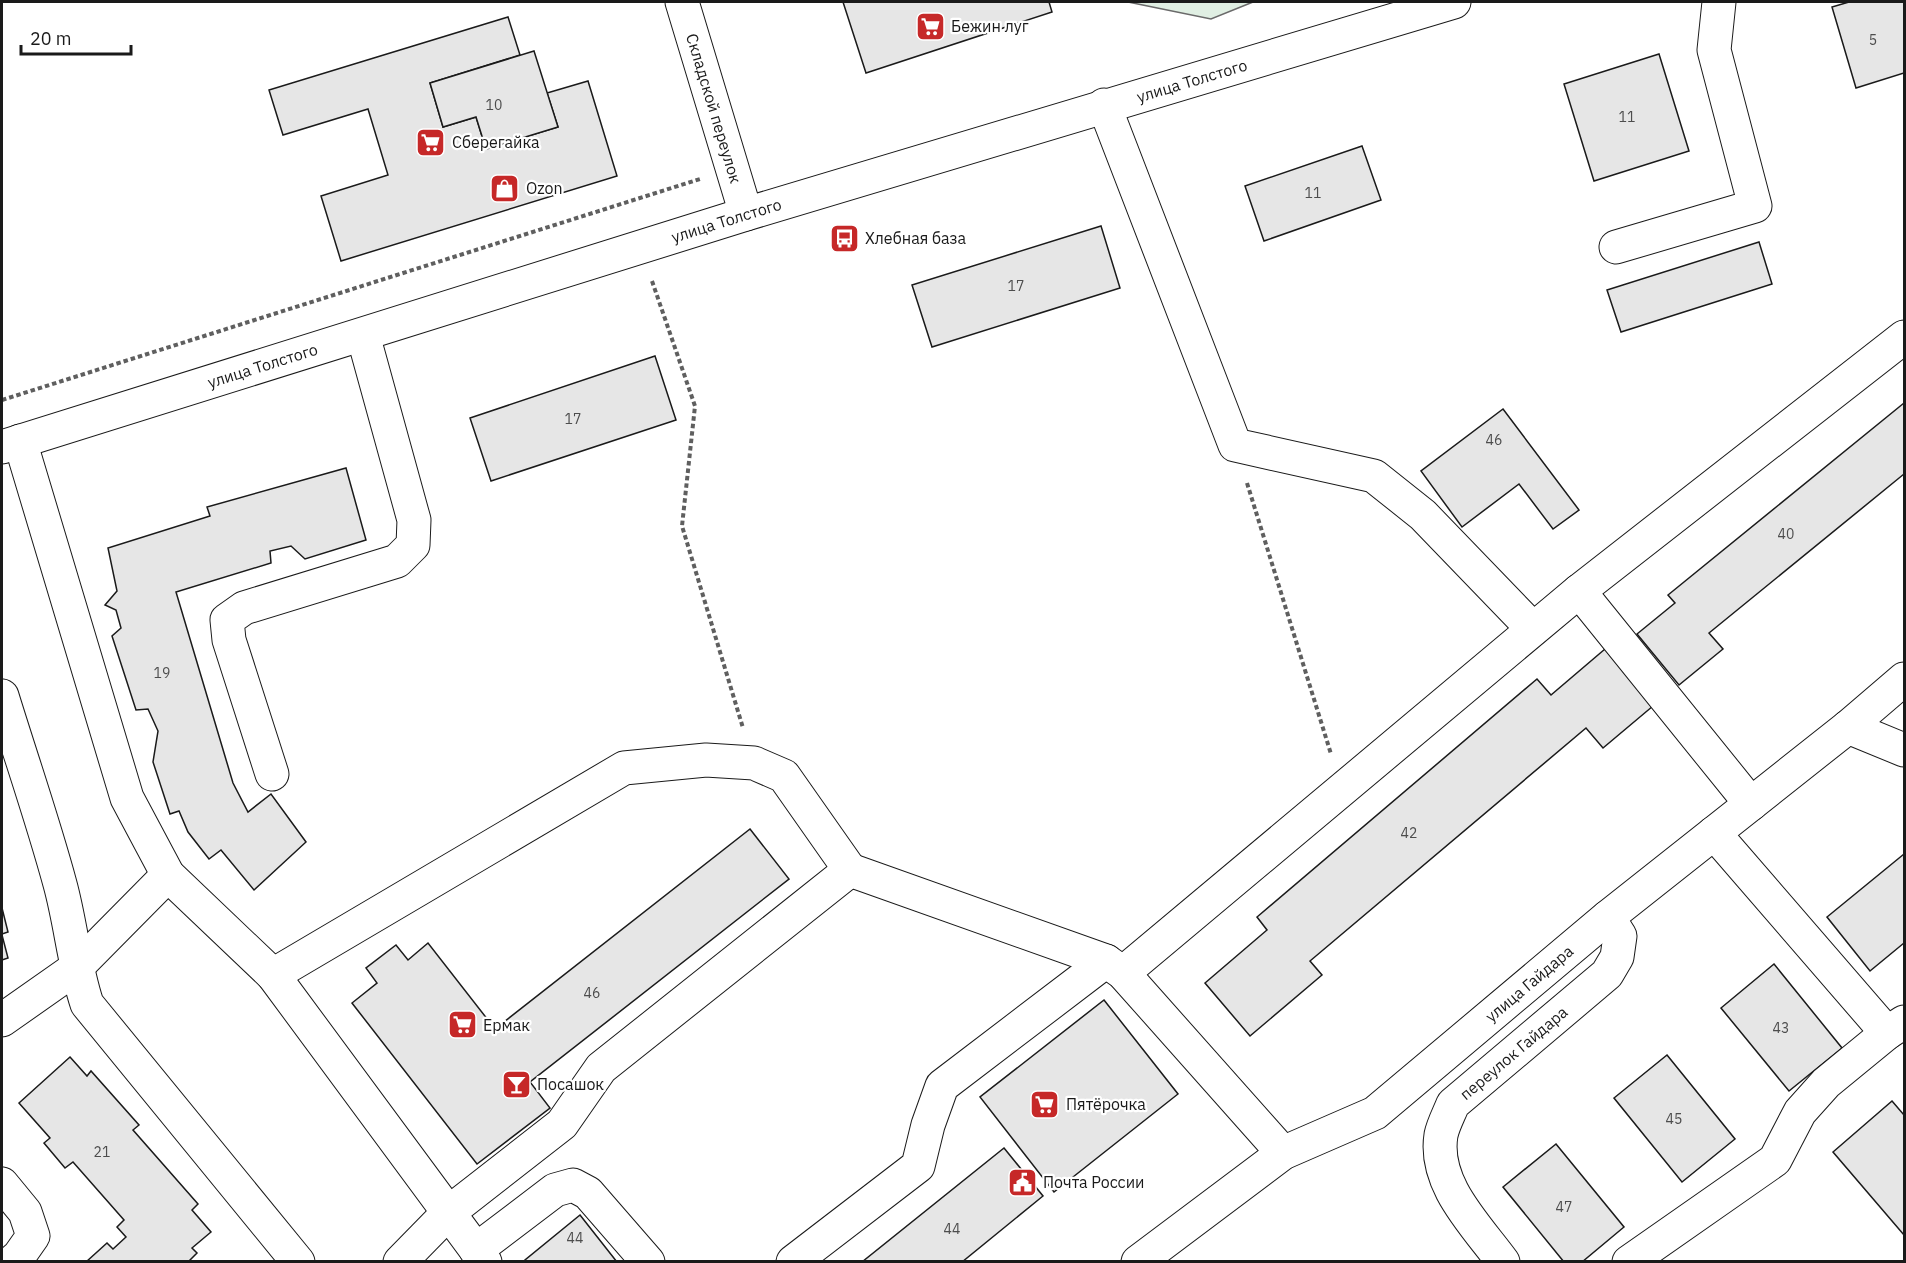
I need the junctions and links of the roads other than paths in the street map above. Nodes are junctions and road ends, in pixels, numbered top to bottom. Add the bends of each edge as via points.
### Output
1 (682, 2) edge
2 (1454, 2) edge
3 (1719, 2) edge
4 (1104, 105) junction
5 (746, 214) junction
6 (1616, 247) dead end
7 (363, 335) junction
8 (1905, 338) edge
9 (11, 444) edge
10 (1579, 591) junction
11 (1533, 629) junction
12 (1905, 679) edge
13 (2, 696) edge
14 (1848, 727) junction
15 (1905, 750) edge
16 (272, 774) dead end
17 (1751, 804) junction
18 (1714, 832) junction
19 (850, 870) junction
20 (168, 875) junction
21 (1608, 917) junction
22 (1114, 967) junction
23 (76, 968) junction
24 (273, 975) junction
25 (2, 1020) edge
26 (1896, 1027) edge
27 (1282, 1152) junction
28 (2, 1184) edge
29 (448, 1213) junction
30 (481, 1256) edge
31 (12, 1262) edge
32 (298, 1262) edge
33 (400, 1262) edge
34 (648, 1262) edge
35 (793, 1262) edge
36 (1138, 1262) edge
37 (1503, 1262) edge
38 (1629, 1262) edge

1 - 5 street, Складской переулок
2 - 4 street, улица Толстого
3 - 6 street via 1714,50 1755,206
4 - 5 street, улица Толстого
4 - 11 street via 1235,445 1374,476 1423,515
5 - 7 street, улица Толстого
7 - 9 street, улица Толстого
7 - 16 street via 414,520 413,545 397,561 244,608 227,620 229,640
8 - 10 street
9 - 20 street via 127,798
10 - 11 street
10 - 17 street
11 - 22 street via 1342,789
12 - 14 street, улица Гайдара
13 - 23 street via 60,883
14 - 15 street
14 - 17 street, улица Гайдара
17 - 18 street, улица Гайдара
18 - 21 street, улица Гайдара
18 - 26 street
19 - 22 street
19 - 24 street via 784,776 754,763 706,760 624,768
19 - 29 street via 601,1068 562,1124
20 - 23 street
20 - 24 street
21 - 27 street, улица Гайдара via 1375,1113
21 - 37 street, переулок Гайдара via 1620,936 1617,957 1607,974 1452,1104 1441,1134 1440,1163 1454,1196
22 - 27 street
22 - 35 street via 942,1086 918,1166
23 - 25 street
23 - 32 street via 94,1015
24 - 29 street
26 - 38 street via 1826,1083 1800,1112 1775,1160
27 - 36 street, улица Гайдара
28 - 31 street via 25,1212 33,1236
29 - 30 street
29 - 33 street
30 - 34 street via 555,1190 573,1185 588,1193

